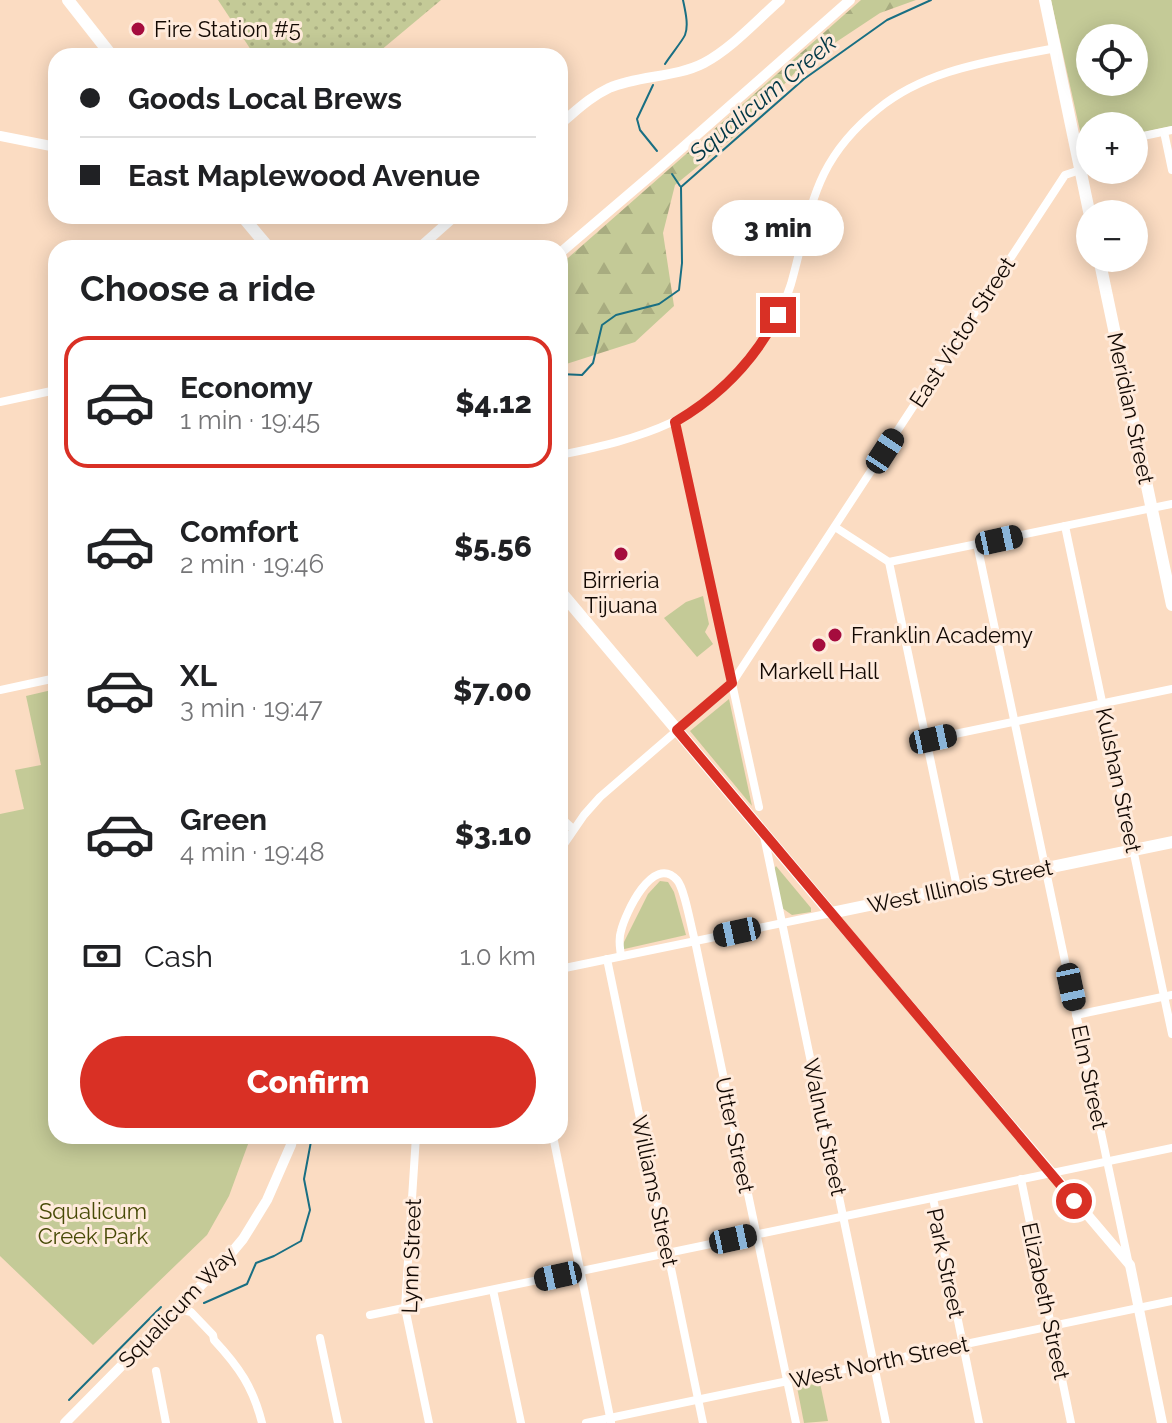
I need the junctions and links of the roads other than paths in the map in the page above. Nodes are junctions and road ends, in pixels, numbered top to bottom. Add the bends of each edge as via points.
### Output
1 (68, 0) edge
2 (780, 0) edge
3 (850, 0) edge
4 (1045, 0) edge
5 (106, 48) edge
6 (1055, 48) junction
7 (568, 117) edge
8 (1168, 131) edge
9 (1148, 135) edge
10 (0, 136) edge
11 (48, 145) edge
12 (1076, 149) edge
13 (1172, 170) edge
14 (1076, 171) edge
15 (249, 224) edge
16 (446, 224) edge
17 (262, 240) edge
18 (428, 240) edge
19 (568, 246) edge
20 (1102, 272) edge
21 (48, 392) edge
22 (0, 402) edge
23 (675, 422) junction
24 (568, 453) edge
25 (1172, 504) edge
26 (1152, 508) junction
27 (1065, 526) junction
28 (835, 527) junction
29 (977, 544) junction
30 (889, 562) junction
31 (568, 601) edge
32 (1172, 605) edge
33 (48, 680) edge
34 (732, 683) junction
35 (1172, 689) edge
36 (0, 690) edge
37 (1103, 704) junction
38 (1015, 722) junction
39 (677, 730) junction
40 (926, 740) junction
41 (759, 807) dead end
42 (568, 824) edge
43 (573, 829) junction
44 (763, 832) junction
45 (568, 837) edge
46 (1172, 842) edge
47 (1133, 850) junction
48 (1046, 868) junction
49 (957, 887) junction
50 (831, 913) junction
51 (782, 923) junction
52 (695, 941) junction
53 (621, 956) junction
54 (607, 959) junction
55 (568, 967) edge
56 (1168, 996) edge
57 (1076, 1015) junction
58 (1172, 1034) edge
59 (291, 1144) edge
60 (415, 1144) edge
61 (555, 1144) edge
62 (1172, 1148) edge
63 (1108, 1161) junction
64 (1050, 1173) junction
65 (1021, 1179) junction
66 (933, 1198) junction
67 (843, 1217) junction
68 (756, 1235) junction
69 (668, 1253) junction
70 (1130, 1265) junction
71 (580, 1271) junction
72 (493, 1290) junction
73 (1172, 1301) edge
74 (184, 1308) junction
75 (405, 1308) junction
76 (1138, 1308) junction
77 (370, 1315) dead end
78 (1051, 1326) junction
79 (320, 1338) dead end
80 (963, 1344) junction
81 (874, 1363) junction
82 (156, 1371) dead end
83 (787, 1381) junction
84 (698, 1400) junction
85 (611, 1420) edge
86 (65, 1423) edge
87 (166, 1423) edge
88 (262, 1423) edge
89 (338, 1423) edge
90 (429, 1423) edge
91 (521, 1423) edge
92 (586, 1423) edge
93 (703, 1423) edge
94 (796, 1423) edge
95 (886, 1423) edge
96 (979, 1423) edge
97 (1071, 1423) edge
98 (1162, 1423) edge

1 - 5 main road
2 - 7 street via 704,63 611,88
3 - 19 street
4 - 6 main road
6 - 12 main road
6 - 23 street via 933,77 865,120 818,184 790,286 770,331 727,385
8 - 9 street
8 - 13 street
10 - 11 street
14 - 28 street, East Victor Street via 1065,175
15 - 17 main road
16 - 18 street
20 - 26 main road, Meridian Street
21 - 22 street
23 - 24 street
23 - 34 street
25 - 26 street
26 - 27 street
26 - 32 main road, Meridian Street
27 - 29 street
27 - 37 street, Kulshan Street
28 - 30 street
28 - 34 street, East Victor Street
29 - 30 street
29 - 38 street, Elm Street
30 - 40 street
31 - 39 main road
33 - 36 street
34 - 39 street, East Victor Street
34 - 41 street
35 - 37 street
37 - 38 street
37 - 47 street, Kulshan Street
38 - 40 street
38 - 48 street, Elm Street
39 - 43 street, East Victor Street via 600,797
39 - 44 main road
40 - 49 street
42 - 43 street
43 - 45 street, East Victor Street
44 - 50 main road
44 - 51 street, Walnut Street
46 - 47 main road, West Illinois Street
47 - 48 main road, West Illinois Street
47 - 56 street, Kulshan Street
48 - 49 main road, West Illinois Street
48 - 57 street, Elm Street
49 - 50 main road, West Illinois Street
50 - 51 street, West Illinois Street
50 - 64 street
51 - 52 street, West Illinois Street
51 - 67 street, Walnut Street
52 - 53 street, West Illinois Street
52 - 53 street, Utter Street via 679,883 663,874 646,883 631,905 621,931
52 - 68 street, Utter Street
53 - 54 street, West Illinois Street
54 - 55 street, West Illinois Street
54 - 69 street, Williams Street
56 - 57 street
56 - 58 street, Kulshan Street
57 - 63 street, Elm Street
59 - 74 street, Squalicum Way via 243,1239
60 - 75 street, Lynn Street
61 - 71 street
62 - 63 street
63 - 64 street
63 - 70 street, Elm Street
64 - 65 street
64 - 70 street
65 - 66 street
65 - 78 street, Elizabeth Street
66 - 67 street
66 - 80 street, Park Street
67 - 68 street
67 - 81 street, Walnut Street
68 - 69 street
68 - 83 street, Utter Street
69 - 71 street
69 - 84 street, Williams Street
70 - 76 street, Elm Street
71 - 72 street
71 - 85 street
72 - 75 street
72 - 91 street
73 - 76 street, West North Street
74 - 86 street, Squalicum Way
74 - 88 street via 237,1365
75 - 77 street
75 - 90 street, Lynn Street
76 - 78 street, West North Street
76 - 98 street, Elm Street
78 - 80 street, West North Street
78 - 97 street, Elizabeth Street
79 - 89 street
80 - 81 street, West North Street
80 - 96 street, Park Street
81 - 83 street, West North Street
81 - 95 street, Walnut Street
82 - 87 street
83 - 84 street, West North Street
83 - 94 street, Utter Street
84 - 85 street, West North Street
84 - 93 street, Williams Street
85 - 92 street, West North Street

